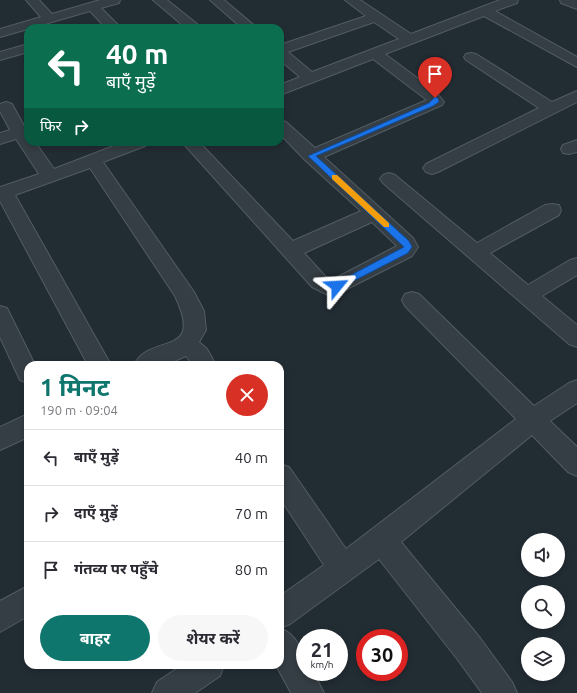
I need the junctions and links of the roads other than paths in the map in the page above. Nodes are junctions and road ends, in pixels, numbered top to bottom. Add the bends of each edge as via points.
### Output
1 (32, 0) edge
2 (114, 0) edge
3 (159, 0) edge
4 (216, 0) edge
5 (377, 0) edge
6 (512, 0) edge
7 (566, 0) edge
8 (355, 3) edge
9 (577, 5) edge
10 (92, 6) junction
11 (485, 11) junction
12 (376, 17) junction
13 (50, 19) junction
14 (39, 24) edge
15 (110, 24) edge
16 (190, 24) edge
17 (245, 24) edge
18 (24, 28) edge
19 (0, 34) edge
20 (410, 40) junction
21 (24, 49) edge
22 (284, 51) edge
23 (376, 54) junction
24 (284, 55) edge
25 (0, 56) edge
26 (471, 57) dead end
27 (577, 63) edge
28 (310, 78) junction
29 (284, 88) edge
30 (577, 96) edge
31 (6, 107) dead end
32 (551, 108) junction
33 (284, 129) edge
34 (24, 131) edge
35 (0, 139) edge
36 (32, 146) edge
37 (128, 146) edge
38 (194, 146) edge
39 (311, 156) junction
40 (93, 160) junction
41 (432, 168) dead end
42 (50, 177) junction
43 (389, 179) dead end
44 (2, 193) edge
45 (552, 210) dead end
46 (374, 213) junction
47 (290, 251) junction
48 (476, 252) junction
49 (577, 265) edge
50 (527, 295) junction
51 (412, 300) dead end
52 (0, 314) edge
53 (577, 338) edge
54 (185, 347) junction
55 (98, 361) edge
56 (153, 361) edge
57 (202, 361) edge
58 (24, 365) edge
59 (577, 390) edge
60 (533, 420) junction
61 (24, 427) edge
62 (0, 439) edge
63 (577, 464) edge
64 (284, 482) edge
65 (382, 540) junction
66 (343, 569) junction
67 (24, 602) edge
68 (284, 611) edge
69 (0, 617) edge
70 (284, 651) edge
71 (203, 669) edge
72 (168, 693) edge
73 (308, 693) edge
74 (501, 693) edge

1 - 13 street
2 - 10 street
3 - 16 street
4 - 17 street
5 - 8 street
6 - 11 street
7 - 9 street
8 - 12 street
10 - 13 street
10 - 15 street
11 - 20 street
11 - 27 street
12 - 20 street
12 - 22 street
13 - 14 street
18 - 19 street
20 - 23 street
21 - 25 street
23 - 28 street
23 - 39 street via 435,98 436,102
24 - 28 street
26 - 32 street
28 - 29 street
30 - 32 street
31 - 34 street
32 - 41 street
33 - 39 street
34 - 35 street
36 - 42 street
37 - 40 street
38 - 47 street
39 - 46 street
40 - 42 street
40 - 54 street via 184,292 193,311 195,330
42 - 44 street
43 - 48 street
44 - 55 street
45 - 48 street
46 - 47 street
46 - 47 street via 408,247 405,251 337,286 328,287 319,282
48 - 50 street
49 - 50 street
50 - 53 street
51 - 60 street
52 - 58 street
54 - 56 street
54 - 57 street via 194,349
59 - 60 street
60 - 63 street
60 - 65 street
61 - 62 street
64 - 66 street
65 - 66 street
65 - 74 street
66 - 68 street
67 - 69 street
70 - 73 street
71 - 72 street

